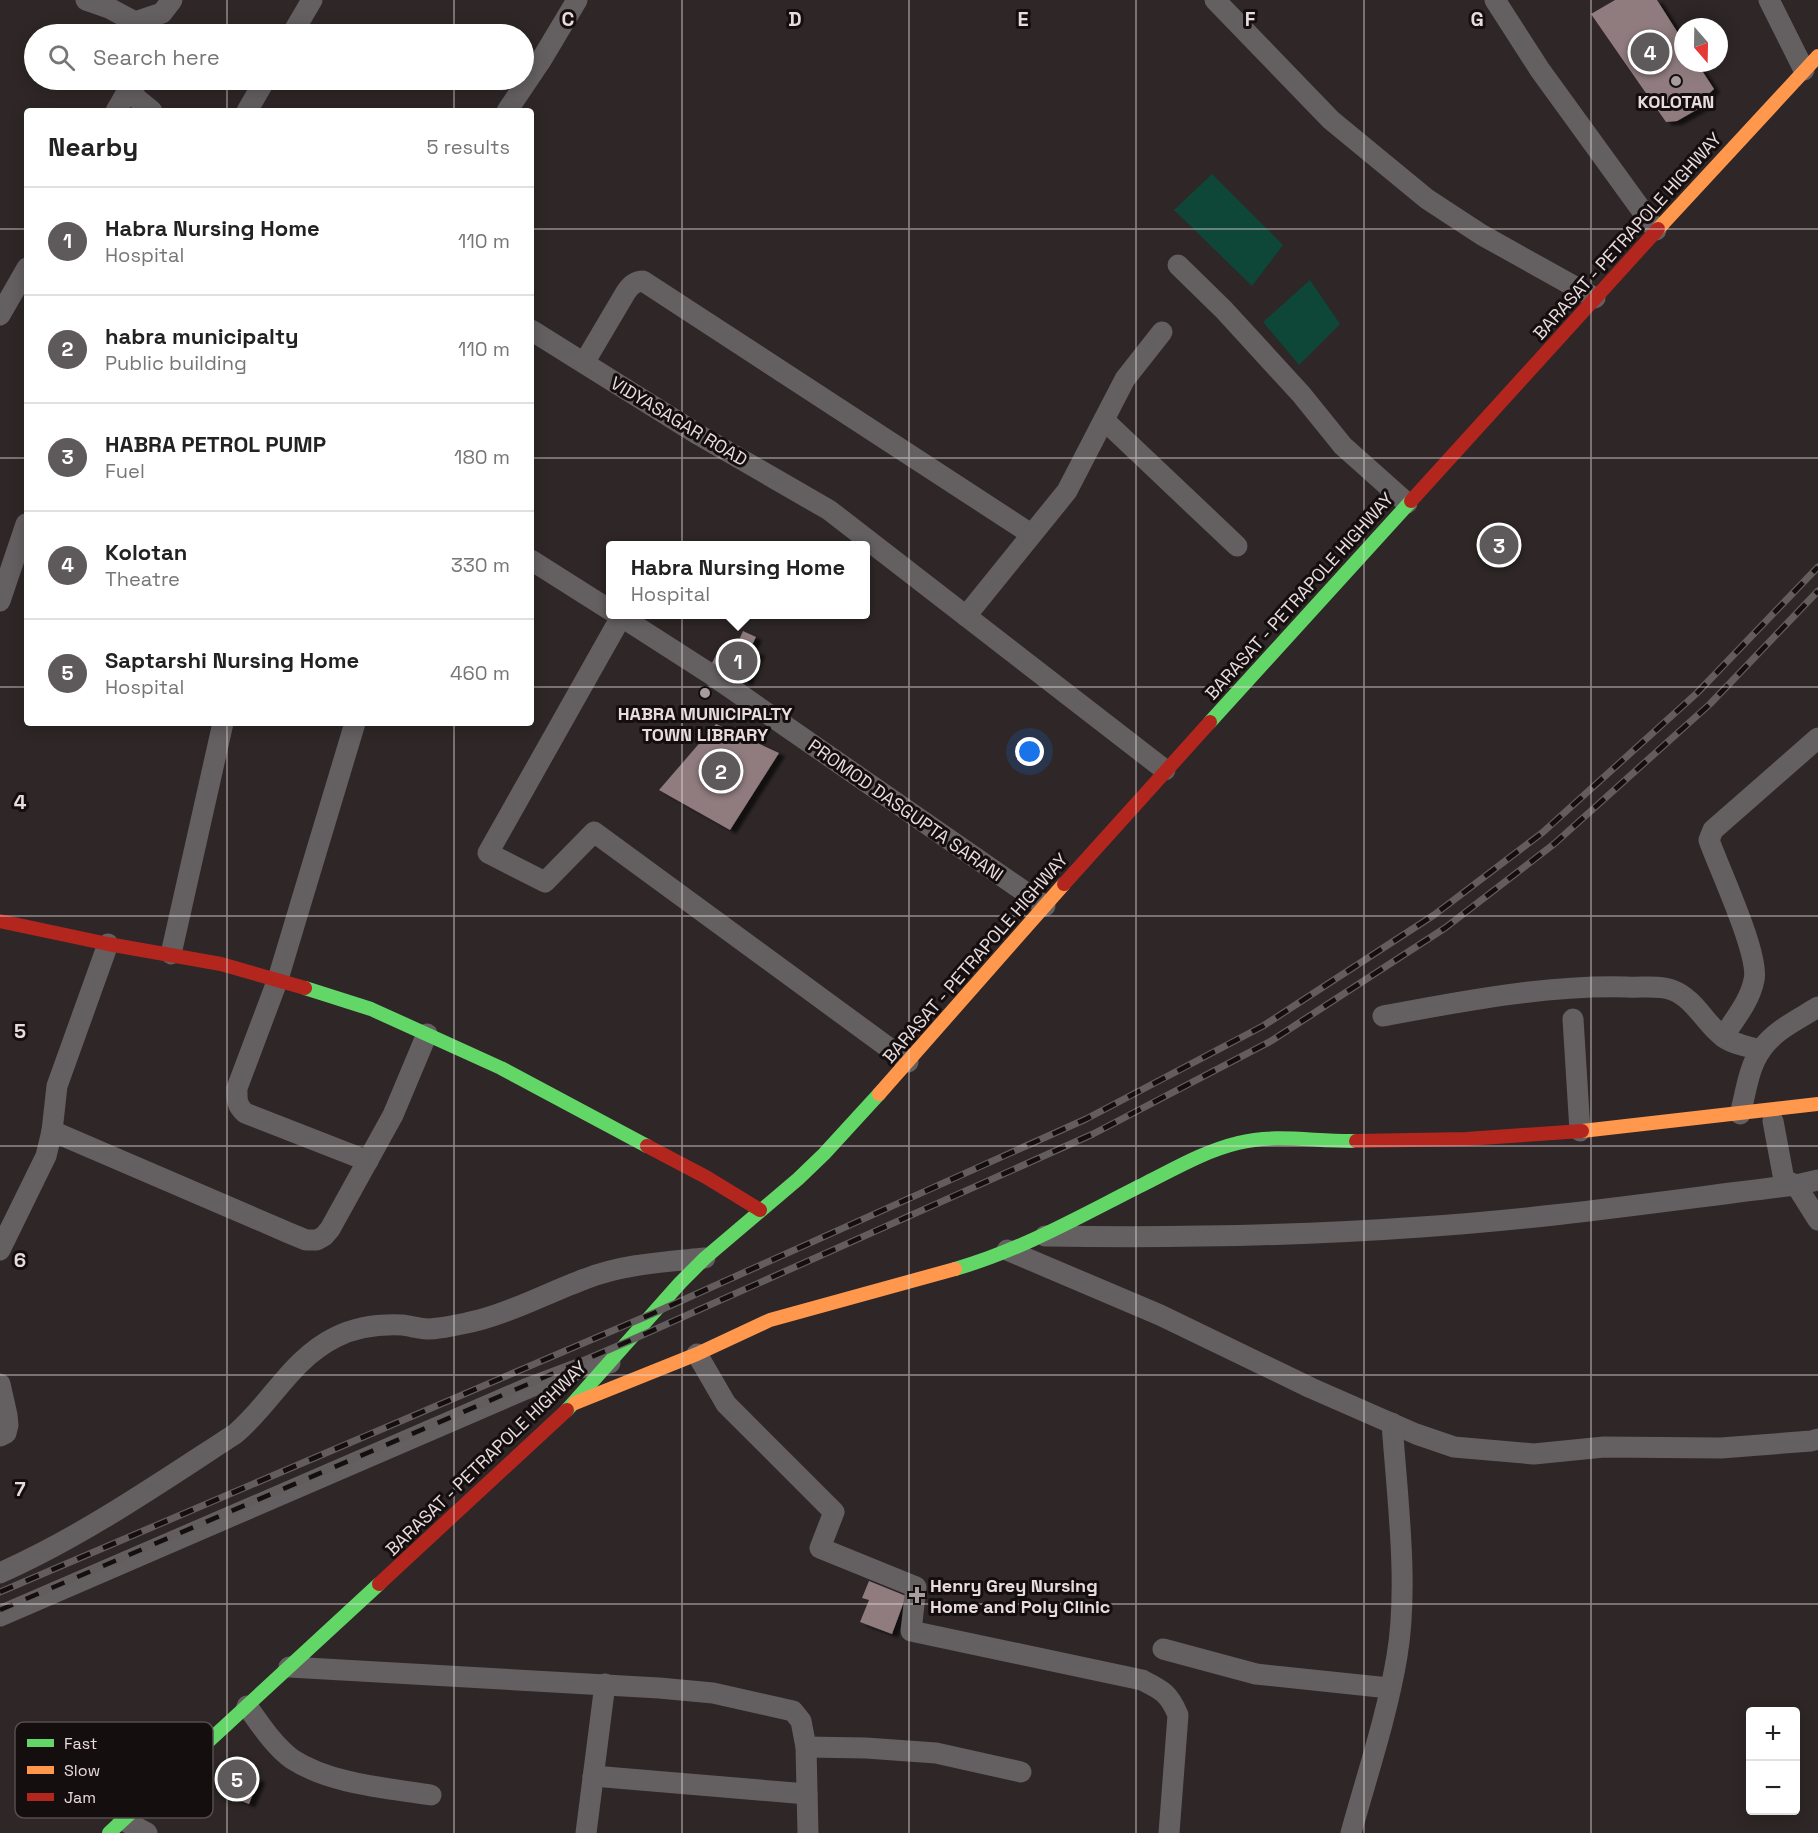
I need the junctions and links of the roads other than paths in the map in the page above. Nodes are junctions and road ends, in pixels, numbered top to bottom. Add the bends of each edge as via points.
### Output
1 (86, 0) edge
2 (172, 0) edge
3 (312, 0) edge
4 (1215, 0) edge
5 (1495, 0) edge
6 (1769, 0) edge
7 (574, 1) edge
8 (131, 24) edge
9 (144, 24) edge
10 (298, 24) edge
11 (1811, 63) edge
12 (534, 71) edge
13 (127, 90) edge
14 (133, 90) edge
15 (259, 90) edge
16 (521, 90) edge
17 (118, 108) edge
18 (148, 108) edge
19 (249, 108) edge
20 (509, 108) edge
21 (1656, 230) junction
22 (1178, 265) dead end
23 (24, 273) edge
24 (1595, 297) junction
25 (0, 315) edge
26 (534, 332) edge
27 (1162, 332) dead end
28 (584, 363) junction
29 (1104, 420) junction
30 (1407, 503) junction
31 (24, 528) edge
32 (1031, 534) junction
33 (869, 541) edge
34 (870, 542) edge
35 (1237, 546) dead end
36 (534, 562) edge
37 (5, 570) edge
38 (0, 601) edge
39 (606, 608) edge
40 (966, 616) junction
41 (613, 619) edge
42 (624, 619) edge
43 (222, 726) edge
44 (354, 726) edge
45 (1818, 738) edge
46 (1165, 770) junction
47 (1045, 906) junction
48 (0, 921) edge
49 (108, 944) junction
50 (171, 954) junction
51 (278, 979) junction
52 (1818, 1007) edge
53 (1383, 1016) dead end
54 (1573, 1019) dead end
55 (427, 1034) junction
56 (1723, 1037) junction
57 (1761, 1050) junction
58 (908, 1062) junction
59 (1818, 1104) edge
60 (1740, 1114) junction
61 (1773, 1121) dead end
62 (52, 1131) junction
63 (1580, 1131) junction
64 (368, 1161) junction
65 (1818, 1180) edge
66 (1796, 1185) junction
67 (760, 1210) junction
68 (8, 1214) edge
69 (1818, 1220) edge
70 (1041, 1236) junction
71 (0, 1250) edge
72 (1007, 1250) junction
73 (705, 1258) junction
74 (697, 1354) junction
75 (610, 1363) junction
76 (0, 1384) edge
77 (575, 1403) junction
78 (1392, 1423) junction
79 (0, 1436) edge
80 (1818, 1439) edge
81 (0, 1573) edge
82 (0, 1616) edge
83 (1163, 1649) dead end
84 (289, 1667) junction
85 (605, 1684) junction
86 (1389, 1688) junction
87 (247, 1706) junction
88 (213, 1737) edge
89 (806, 1747) junction
90 (1021, 1772) dead end
91 (593, 1776) junction
92 (807, 1794) junction
93 (431, 1795) dead end
94 (116, 1827) edge
95 (147, 1833) edge
96 (586, 1833) edge
97 (808, 1833) edge
98 (1169, 1833) edge
99 (1351, 1833) edge

1 - 8 street via 109,8
2 - 9 street via 162,13
3 - 10 street
4 - 24 street via 1331,120 1427,199 1482,235
5 - 21 street via 1540,70
6 - 11 street
7 - 12 street
11 - 21 main road, BARASAT - PETRAPOLE HIGHWAY
13 - 17 street
14 - 18 street via 135,98
15 - 19 street
16 - 20 street
21 - 24 main road, BARASAT - PETRAPOLE HIGHWAY
22 - 30 street via 1300,393 1343,446
23 - 25 street
24 - 30 main road, BARASAT - PETRAPOLE HIGHWAY
26 - 28 street, VIDYASAGAR ROAD
27 - 29 street via 1131,369
28 - 32 street via 631,285 643,281
28 - 33 street, VIDYASAGAR ROAD via 829,510
29 - 32 street via 1067,490
29 - 35 street
30 - 46 main road, BARASAT - PETRAPOLE HIGHWAY
31 - 37 street
32 - 40 street
34 - 40 street, VIDYASAGAR ROAD
36 - 39 street, PROMOD DASGUPTA SARANI
37 - 38 street
40 - 46 street, VIDYASAGAR ROAD
41 - 58 street via 488,853 545,882 594,832
42 - 47 street, PROMOD DASGUPTA SARANI via 712,675
43 - 50 street
44 - 51 street
45 - 56 street via 1713,830 1709,840 1754,963 1755,980
46 - 47 main road, BARASAT - PETRAPOLE HIGHWAY
47 - 58 main road, BARASAT - PETRAPOLE HIGHWAY
48 - 49 main road
49 - 50 main road
49 - 62 street via 57,1086
50 - 51 main road
51 - 55 main road via 371,1009
51 - 64 street via 237,1088 238,1107
52 - 57 street via 1770,1039
53 - 56 street via 1472,999 1554,990 1659,988 1673,990 1686,999
54 - 63 street
55 - 64 street via 393,1115
55 - 67 main road via 521,1079
56 - 57 street
57 - 60 street via 1752,1066
58 - 67 main road, BARASAT - PETRAPOLE HIGHWAY via 807,1171
59 - 60 main road
60 - 63 main road
61 - 66 street via 1785,1180
62 - 64 street via 306,1240 317,1240 330,1229
62 - 68 street via 46,1156
63 - 70 main road via 1332,1142 1269,1137 1238,1143 1204,1154
65 - 66 street
66 - 69 street
66 - 70 street via 1536,1218 1421,1227 1149,1238
67 - 73 main road, BARASAT - PETRAPOLE HIGHWAY
68 - 71 street
70 - 72 main road
72 - 74 main road via 978,1263 770,1320
72 - 78 street
73 - 75 main road, BARASAT - PETRAPOLE HIGHWAY
73 - 81 street via 620,1268 480,1320 428,1329 375,1325 336,1337 293,1368 235,1434 79,1534
74 - 77 main road
74 - 98 street via 726,1404 834,1512 820,1548 915,1587 911,1631 1142,1680 1172,1700 1178,1714
75 - 77 main road, BARASAT - PETRAPOLE HIGHWAY
75 - 82 street via 581,1368 528,1388
76 - 79 street via 9,1425
77 - 84 main road, BARASAT - PETRAPOLE HIGHWAY
78 - 80 street via 1454,1447 1534,1454 1605,1447 1721,1448
78 - 86 street via 1401,1611
83 - 86 street via 1256,1674
84 - 85 street
84 - 87 main road, BARASAT - PETRAPOLE HIGHWAY
85 - 89 street via 713,1693 793,1711 801,1721
85 - 91 street
86 - 99 street
87 - 88 main road, BARASAT - PETRAPOLE HIGHWAY
87 - 93 street via 292,1759 349,1781
89 - 90 street via 936,1753
89 - 92 street
91 - 92 street
91 - 96 street
92 - 97 street
94 - 95 street

